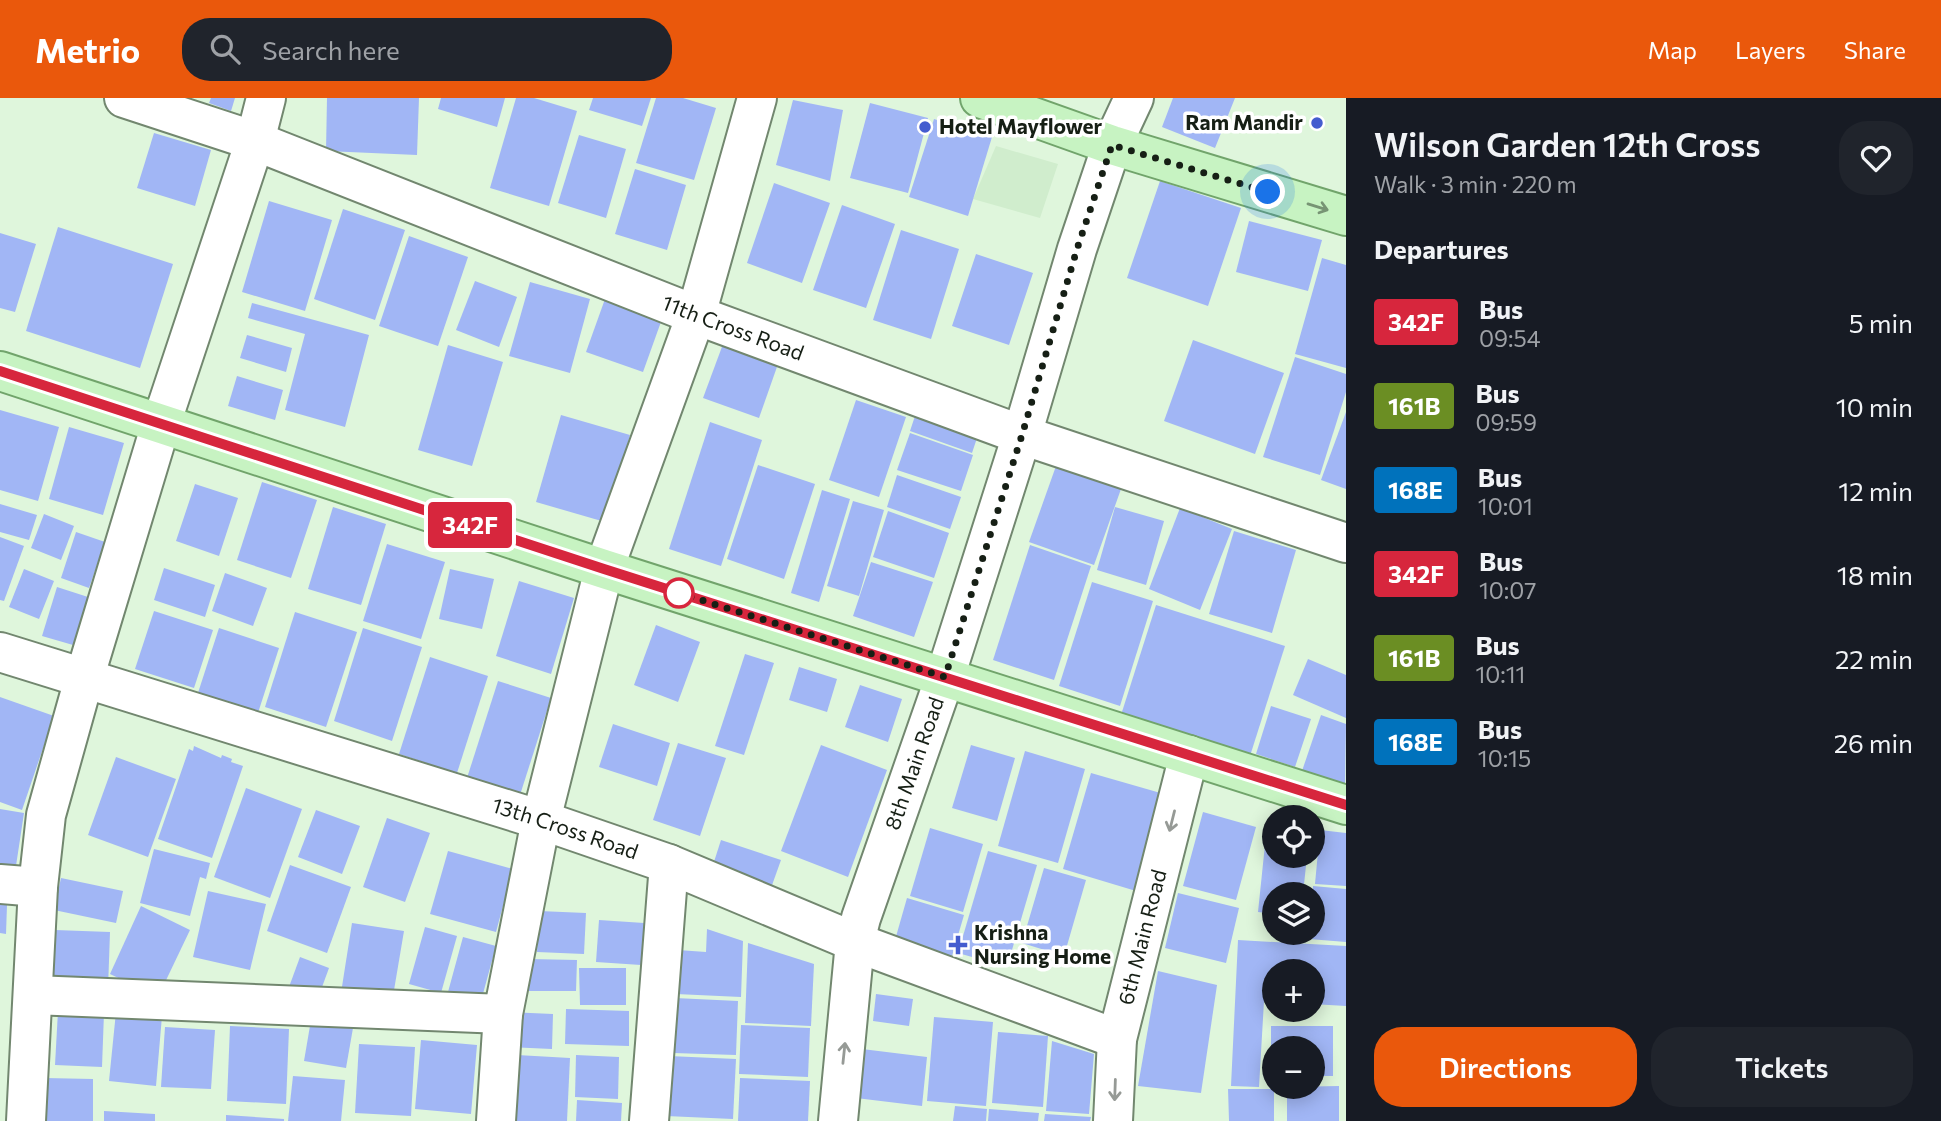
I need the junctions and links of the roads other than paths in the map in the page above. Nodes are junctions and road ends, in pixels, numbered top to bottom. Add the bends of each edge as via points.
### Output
1 (124, 98) edge
2 (266, 98) edge
3 (757, 98) edge
4 (980, 98) edge
5 (1134, 98) edge
6 (255, 141) junction
7 (1112, 145) junction
8 (1346, 216) edge
9 (696, 315) junction
10 (0, 371) edge
11 (161, 424) junction
12 (1022, 435) junction
13 (1346, 543) edge
14 (604, 569) junction
15 (0, 652) edge
16 (945, 677) junction
17 (84, 679) junction
18 (1189, 755) junction
19 (1346, 805) edge
20 (541, 820) junction
21 (669, 864) junction
22 (0, 884) edge
23 (38, 887) junction
24 (855, 942) junction
25 (33, 995) junction
26 (503, 1014) junction
27 (1117, 1039) junction
28 (26, 1121) edge
29 (496, 1121) edge
30 (649, 1121) edge
31 (838, 1121) edge
32 (1113, 1121) edge

1 - 6 street, 11th Cross Road
2 - 6 street
3 - 9 street
4 - 7 main road
5 - 7 street, 8th Main Road
6 - 9 street, 11th Cross Road
6 - 11 street
7 -> 8 main road
7 - 12 street, 8th Main Road
9 - 12 street, 11th Cross Road
9 - 14 street
10 - 11 main road
11 - 14 main road
11 - 17 street
12 - 13 street, 11th Cross Road
12 - 16 street, 8th Main Road
14 - 16 main road
14 - 20 street
15 - 17 street, 13th Cross Road
16 - 18 main road
16 - 24 street, 8th Main Road
17 - 20 street, 13th Cross Road
17 - 23 street via 46,815
18 - 19 main road
18 -> 27 street, 6th Main Road
20 - 21 street, 13th Cross Road
20 - 26 street
21 - 24 street, 13th Cross Road
21 - 30 street
22 - 23 street
23 - 25 street
24 - 27 street, 13th Cross Road
31 -> 24 street, 8th Main Road
25 - 26 street
25 - 28 street
26 - 29 street
27 -> 32 street, 6th Main Road

